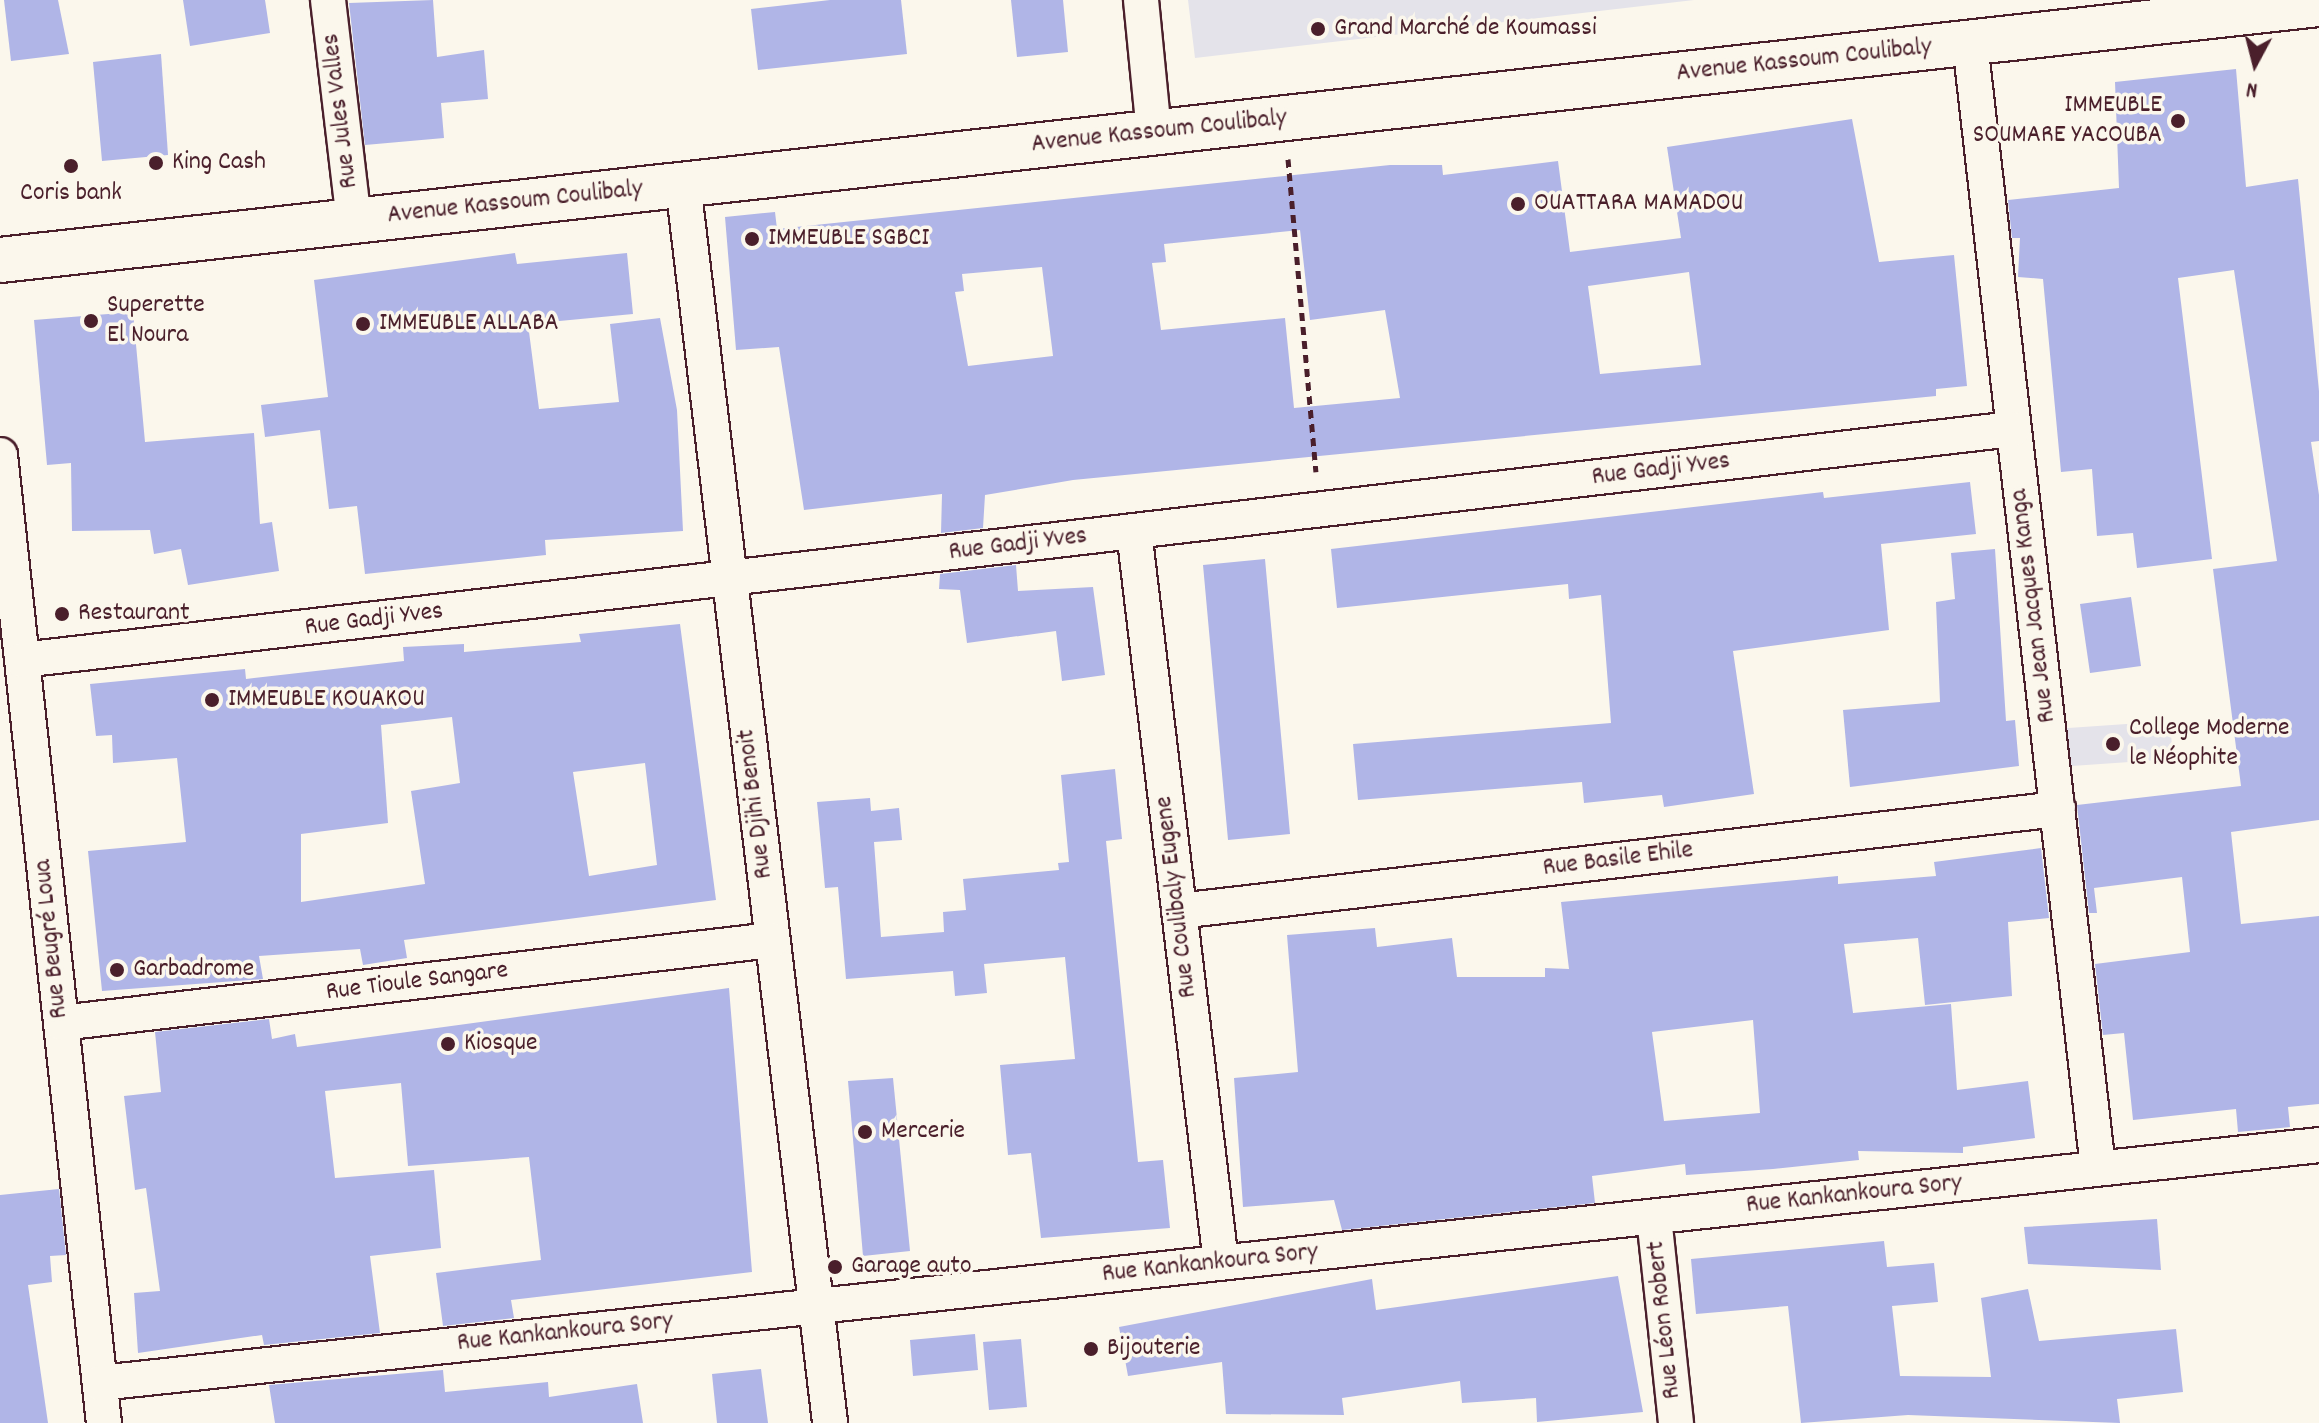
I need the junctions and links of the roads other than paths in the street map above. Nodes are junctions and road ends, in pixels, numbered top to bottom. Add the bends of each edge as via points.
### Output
1 (328, 0) edge
2 (1141, 0) edge
3 (2319, 4) edge
4 (1970, 43) junction
5 (1154, 133) junction
6 (683, 184) junction
7 (354, 221) junction
8 (0, 260) edge
9 (2013, 429) junction
10 (0, 455) edge
11 (1134, 531) junction
12 (729, 579) junction
13 (22, 660) junction
14 (2058, 809) junction
15 (1179, 911) junction
16 (772, 940) junction
17 (61, 1023) junction
18 (2319, 1145) edge
19 (2098, 1169) junction
20 (1654, 1217) junction
21 (1221, 1263) junction
22 (816, 1307) junction
23 (100, 1383) junction
24 (104, 1423) edge
25 (830, 1423) edge
26 (1676, 1423) edge

1 - 7 street, Rue Jules Valles
2 - 5 street
3 - 4 street, Avenue Kassoum Coulibaly
4 - 5 street, Avenue Kassoum Coulibaly
4 - 9 street, Rue Jean Jacques Kanga
5 - 6 street, Avenue Kassoum Coulibaly
6 - 7 street, Avenue Kassoum Coulibaly
6 - 12 street, Rue Djihi Benoit
7 - 8 street, Avenue Kassoum Coulibaly
9 - 11 street, Rue Gadji Yves
9 - 14 street, Rue Jean Jacques Kanga
10 - 13 street, Rue Beugré Loua
11 - 12 street, Rue Gadji Yves
11 - 15 street, Rue Coulibaly Eugene
12 - 13 street, Rue Gadji Yves
12 - 16 street, Rue Djihi Benoit
13 - 17 street, Rue Beugré Loua
14 - 15 street, Rue Basile Ehile
14 - 19 street, Rue Jean Jacques Kanga
15 - 21 street, Rue Coulibaly Eugene
16 - 17 street, Rue Tioule Sangare
16 - 22 street, Rue Djihi Benoit
17 - 23 street, Rue Beugré Loua
18 - 19 street, Rue Kankankoura Sory
19 - 20 street, Rue Kankankoura Sory
20 - 21 street, Rue Kankankoura Sory
20 - 26 street, Rue Léon Robert
21 - 22 street, Rue Kankankoura Sory
22 - 23 street, Rue Kankankoura Sory
22 - 25 street, Rue Djihi Benoit
23 - 24 street, Rue Beugré Loua

